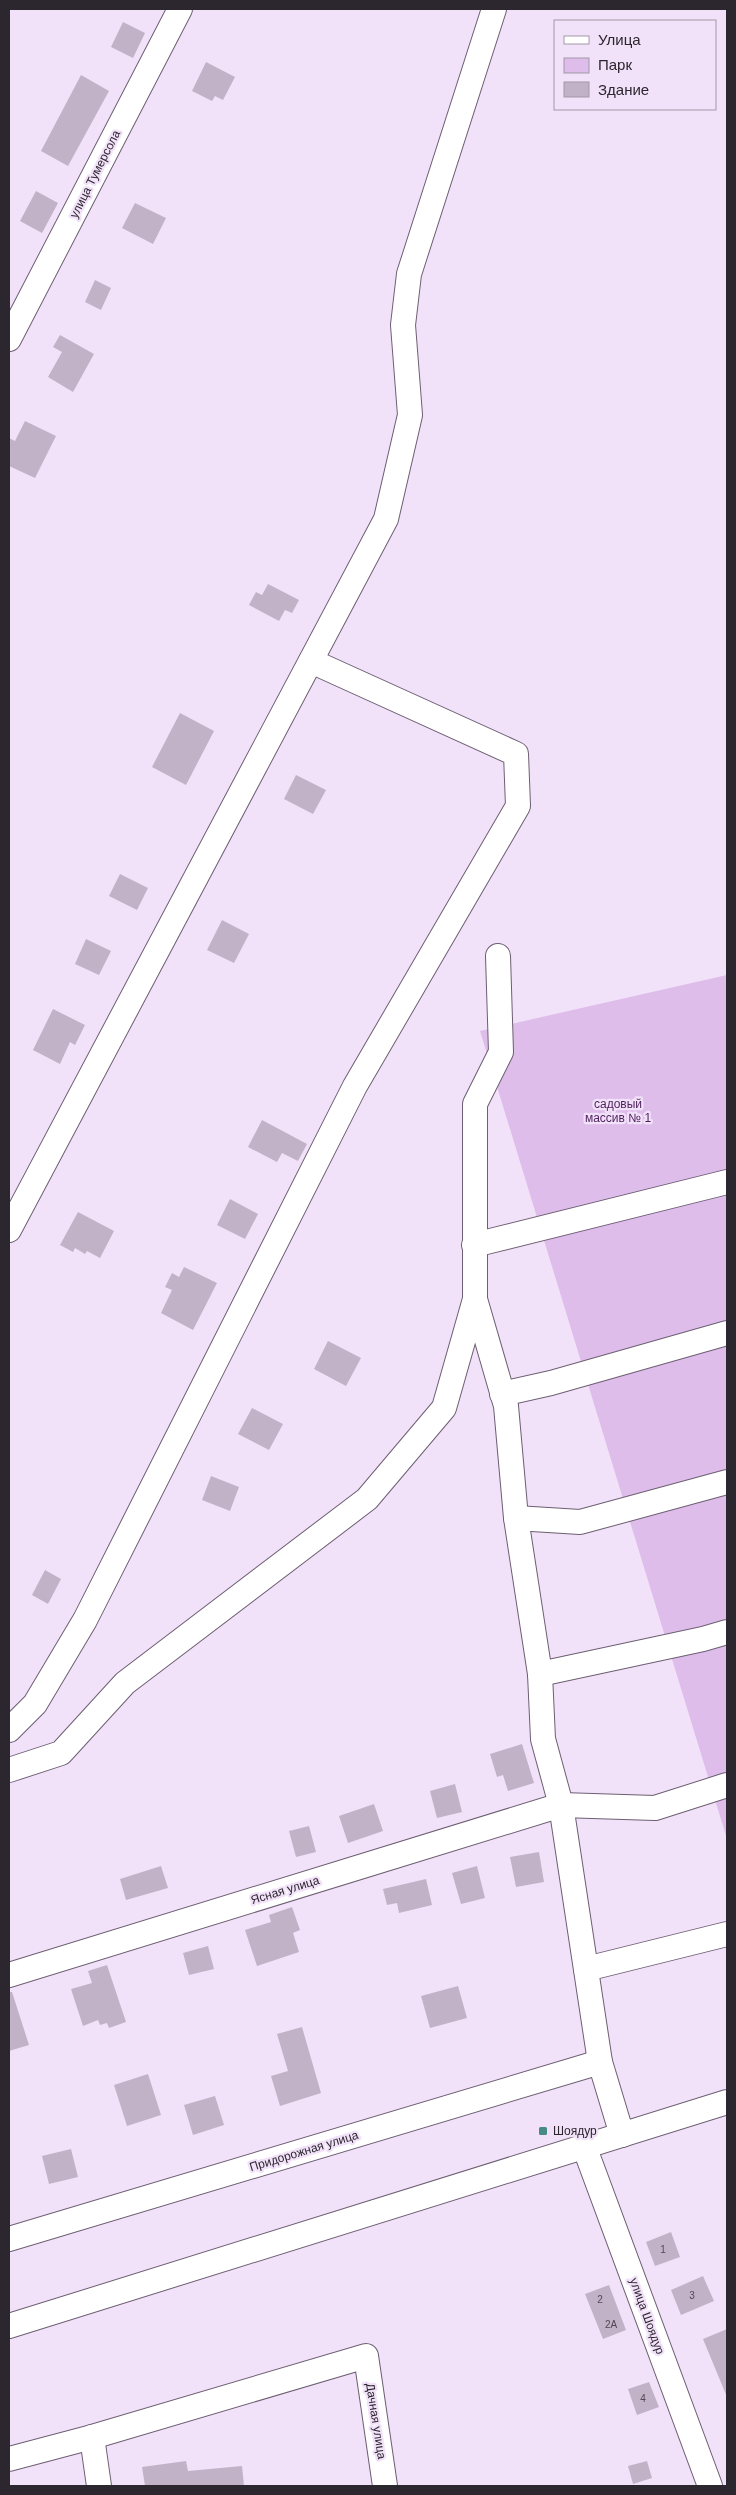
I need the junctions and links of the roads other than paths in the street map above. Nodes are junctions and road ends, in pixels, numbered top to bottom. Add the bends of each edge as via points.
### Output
1 (180, 9) edge
2 (494, 9) edge
3 (9, 340) edge
4 (311, 661) junction
5 (498, 956) dead end
6 (727, 1182) edge
7 (9, 1230) edge
8 (474, 1244) junction
9 (475, 1299) junction
10 (727, 1333) edge
11 (502, 1394) junction
12 (727, 1482) edge
13 (516, 1518) junction
14 (727, 1632) edge
15 (540, 1674) junction
16 (9, 1730) edge
17 (9, 1770) edge
18 (727, 1785) edge
19 (561, 1805) junction
20 (727, 1934) edge
21 (586, 1969) junction
22 (9, 1976) edge
23 (600, 2062) junction
24 (727, 2102) edge
25 (622, 2134) junction
26 (584, 2146) junction
27 (9, 2239) edge
28 (9, 2326) edge
29 (92, 2436) junction
30 (9, 2459) edge
31 (99, 2486) edge
32 (386, 2486) edge
33 (710, 2486) edge

1 - 3 street, улица Тумерсола
2 - 4 street via 409,274 403,325 410,415 386,520
4 - 7 street
4 - 16 street via 516,754 518,806 355,1086 85,1620 35,1704
5 - 8 street via 501,1052 475,1104
6 - 8 street
8 - 9 street
9 - 11 street
9 - 17 street via 444,1408 367,1499 124,1683 62,1753
10 - 11 street
11 - 13 street via 506,1406
12 - 13 street via 580,1522
13 - 15 street
14 - 15 street
15 - 19 street via 543,1739
18 - 19 street, Ясная улица via 655,1808
19 - 21 street
19 - 22 street, Ясная улица
20 - 21 street
21 - 23 street
23 - 25 street
23 - 27 street, Придорожная улица
24 - 25 street
25 - 26 street
26 - 28 street
26 - 33 street, улица Шоядур
29 - 30 street
29 - 31 street
29 - 32 street, Дачная улица via 366,2356

